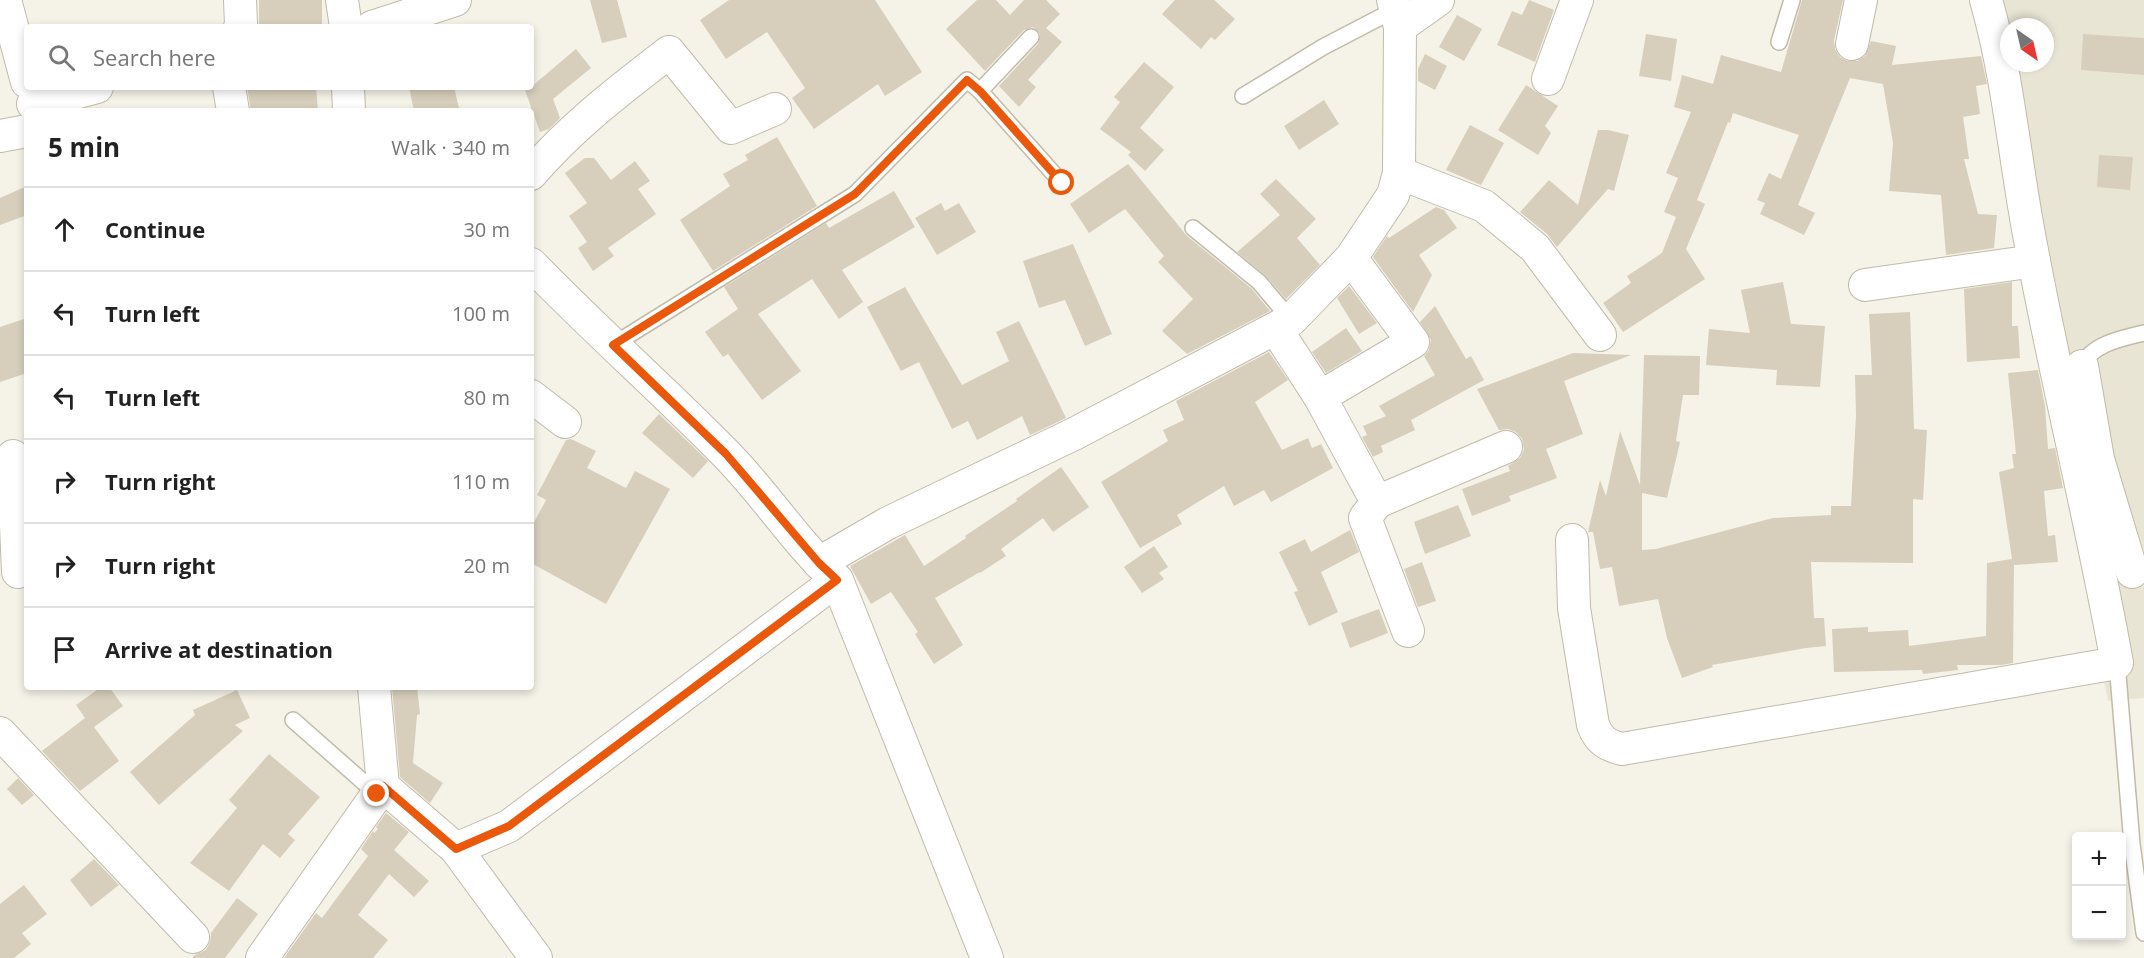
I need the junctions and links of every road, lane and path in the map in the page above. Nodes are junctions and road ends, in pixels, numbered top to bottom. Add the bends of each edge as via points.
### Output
1 (5, 0) edge
2 (240, 0) edge
3 (342, 0) edge
4 (455, 0) edge
5 (1438, 0) edge
6 (1576, 0) edge
7 (1792, 0) edge
8 (1861, 0) edge
9 (1986, 0) edge
10 (1396, 12) edge
11 (241, 24) edge
12 (346, 24) edge
13 (381, 24) edge
14 (1031, 37) dead end
15 (1779, 42) dead end
16 (1852, 44) dead end
17 (24, 78) edge
18 (1548, 79) dead end
19 (85, 90) edge
20 (230, 90) edge
21 (980, 91) junction
22 (1243, 96) dead end
23 (30, 103) edge
24 (232, 108) edge
25 (775, 109) dead end
26 (24, 110) edge
27 (0, 136) edge
28 (534, 170) edge
29 (1399, 173) junction
30 (1062, 183) dead end
31 (1193, 228) dead end
32 (1351, 258) junction
33 (2034, 261) junction
34 (534, 267) edge
35 (1865, 285) dead end
36 (1283, 325) junction
37 (2144, 333) edge
38 (1600, 335) dead end
39 (613, 345) junction
40 (2068, 362) junction
41 (1320, 397) junction
42 (534, 398) edge
43 (565, 422) dead end
44 (1506, 447) dead end
45 (13, 456) dead end
46 (1377, 502) junction
47 (1572, 540) dead end
48 (2138, 571) edge
49 (828, 572) junction
50 (15, 574) edge
51 (2100, 574) junction
52 (1408, 631) dead end
53 (2116, 663) junction
54 (374, 690) edge
55 (293, 720) dead end
56 (6, 750) edge
57 (380, 790) junction
58 (456, 849) junction
59 (2144, 933) edge
60 (193, 937) dead end
61 (262, 958) edge
62 (536, 958) edge
63 (987, 958) edge

1 - 17 street
2 - 11 street
3 - 12 street
4 - 13 street
5 - 10 street
6 - 18 street
7 - 15 lane
8 - 16 street
9 - 33 street via 1997,37
10 - 22 lane via 1323,47
10 - 29 street
14 - 21 lane
19 - 23 street
20 - 24 street
21 - 30 lane
21 - 39 lane via 967,80 855,194
25 - 28 street via 731,128 669,52 581,124
26 - 27 street
29 - 32 street via 1393,195
29 - 38 street via 1484,206 1535,248
31 - 36 lane via 1259,282
32 - 36 street
32 - 41 street via 1413,342
33 - 35 street
33 - 40 street
34 - 39 street
36 - 41 street
36 - 49 street via 1074,434 888,523
37 - 40 lane
39 - 49 street via 726,454
40 - 48 street
40 - 51 street
41 - 46 street
42 - 43 street
44 - 46 street
45 - 50 street
46 - 52 street via 1365,518
47 - 53 street via 1574,608 1593,725 1598,738 1622,750
48 - 51 street
49 - 58 street via 509,826
49 - 63 street
51 - 53 street
53 - 59 lane
54 - 57 street
55 - 57 lane
56 - 60 street
57 - 58 street
57 - 61 street
58 - 62 street

